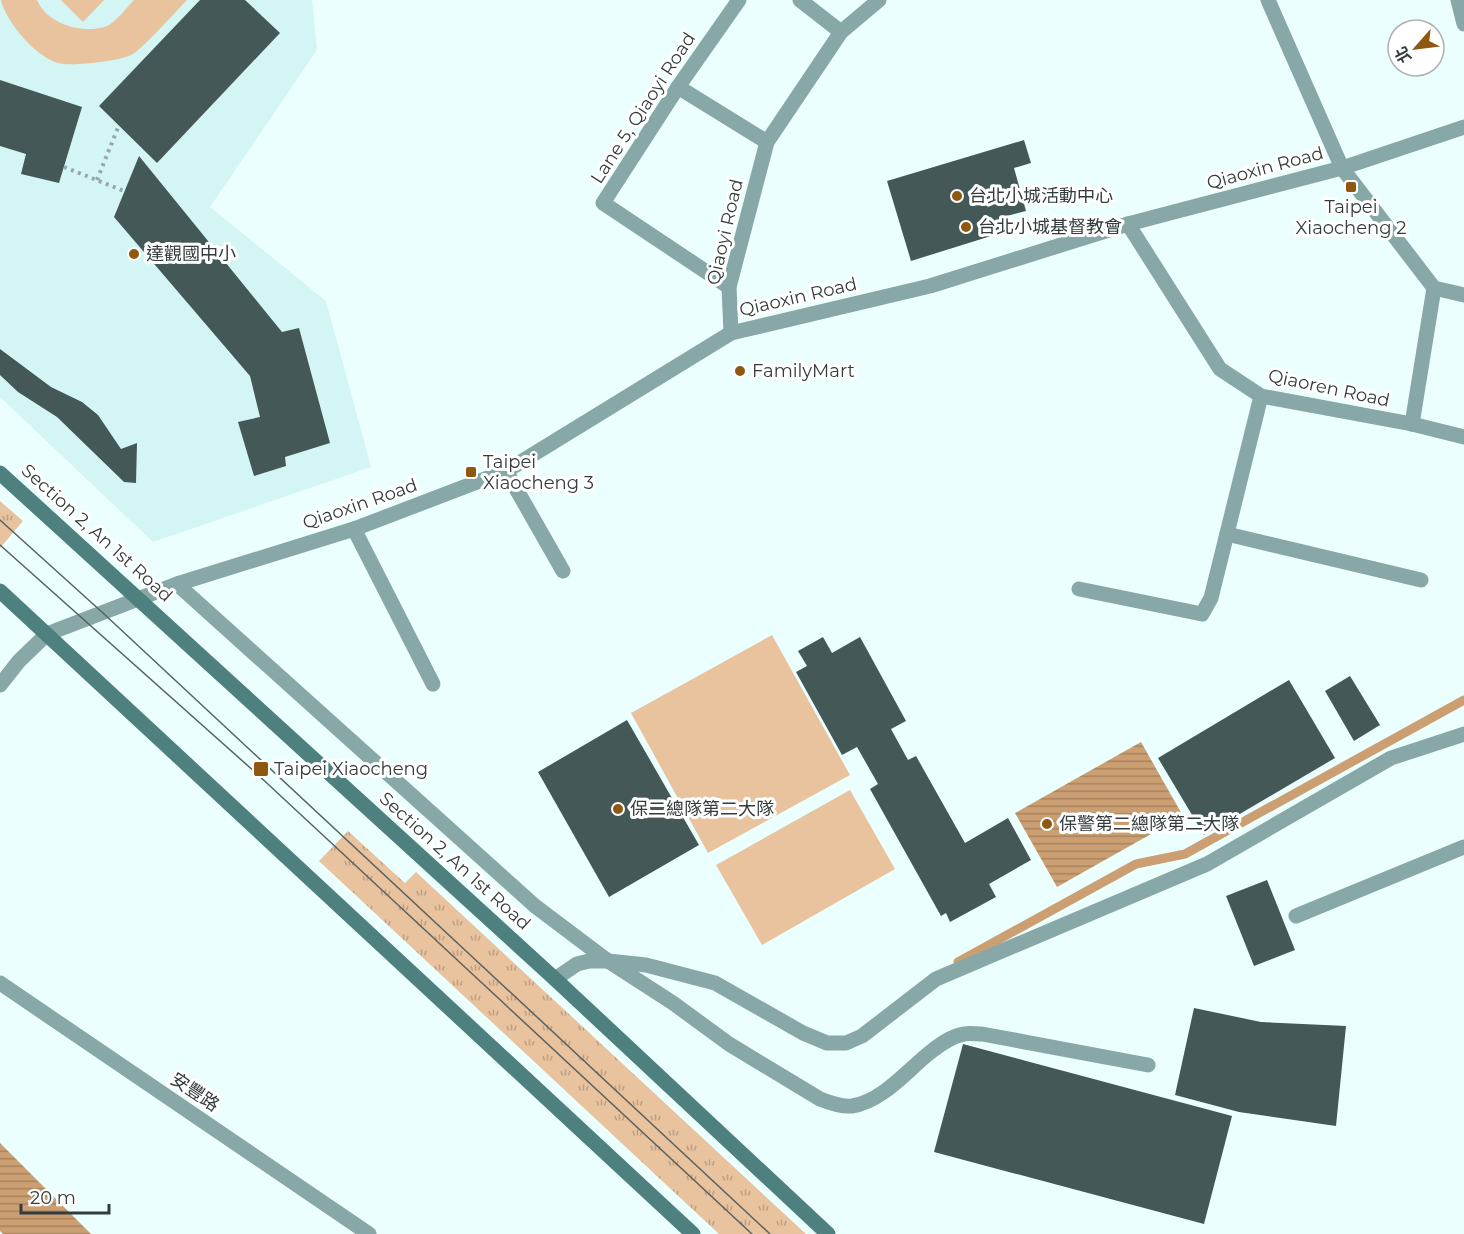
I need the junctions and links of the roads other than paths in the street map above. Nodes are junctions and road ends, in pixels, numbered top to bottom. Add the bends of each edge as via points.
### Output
1 (739, 0) edge
2 (800, 0) edge
3 (879, 0) edge
4 (1268, 0) edge
5 (1458, 0) edge
6 (1464, 24) edge
7 (841, 32) junction
8 (678, 87) junction
9 (1464, 127) edge
10 (767, 142) junction
11 (1342, 168) junction
12 (1128, 224) junction
13 (729, 287) junction
14 (1434, 288) junction
15 (1464, 295) edge
16 (731, 333) junction
17 (1261, 396) junction
18 (1412, 424) junction
19 (1464, 437) edge
20 (506, 471) junction
21 (0, 472) edge
22 (354, 529) junction
23 (1227, 534) junction
24 (563, 571) dead end
25 (1421, 580) dead end
26 (177, 584) junction
27 (1079, 589) dead end
28 (0, 591) edge
29 (140, 598) junction
30 (47, 634) junction
31 (433, 684) dead end
32 (0, 685) edge
33 (1464, 734) edge
34 (1464, 847) edge
35 (1296, 916) dead end
36 (609, 961) junction
37 (555, 979) junction
38 (0, 983) edge
39 (1148, 1065) dead end
40 (369, 1234) edge
41 (693, 1234) edge
42 (828, 1234) edge

1 - 8 street, Lane 5, Qiaoyi Road
2 - 7 street
3 - 7 street, Qiaoyi Road
4 - 11 street
5 - 6 street
7 - 10 street, Qiaoyi Road
8 - 10 street
8 - 13 street, Lane 5, Qiaoyi Road via 603,203
9 - 11 street, Qiaoxin Road
10 - 13 street, Qiaoyi Road
11 - 12 street, Qiaoxin Road
11 - 14 street
12 - 16 street, Qiaoxin Road via 930,286
12 - 17 street, Qiaoren Road via 1220,369
13 - 16 street, Qiaoyi Road
14 - 15 street
14 - 18 street
16 - 20 street, Qiaoxin Road
17 - 18 street, Qiaoren Road
17 - 23 street
18 - 19 street, Qiaoren Road
20 - 22 street, Qiaoxin Road
20 - 24 street
21 - 29 street, Section 2, An 1st Road
22 - 26 street, Qiaoxin Road
22 - 31 street
23 - 25 street
23 - 27 street via 1211,598 1202,614
26 - 29 street, Qiaoxin Road
26 - 36 street via 534,906
28 - 30 street
29 - 30 street, Qiaoxin Road
29 - 37 street, Section 2, An 1st Road
30 - 32 street
30 - 41 street
33 - 36 street via 1391,758 1207,864 936,979 862,1036 846,1043 827,1043 803,1033 715,983 646,965
34 - 35 street
36 - 37 street via 577,964
36 - 39 street via 729,1044 835,1105 867,1101 934,1048 963,1034 982,1034
37 - 42 street, Section 2, An 1st Road
38 - 40 street, 安豐路

